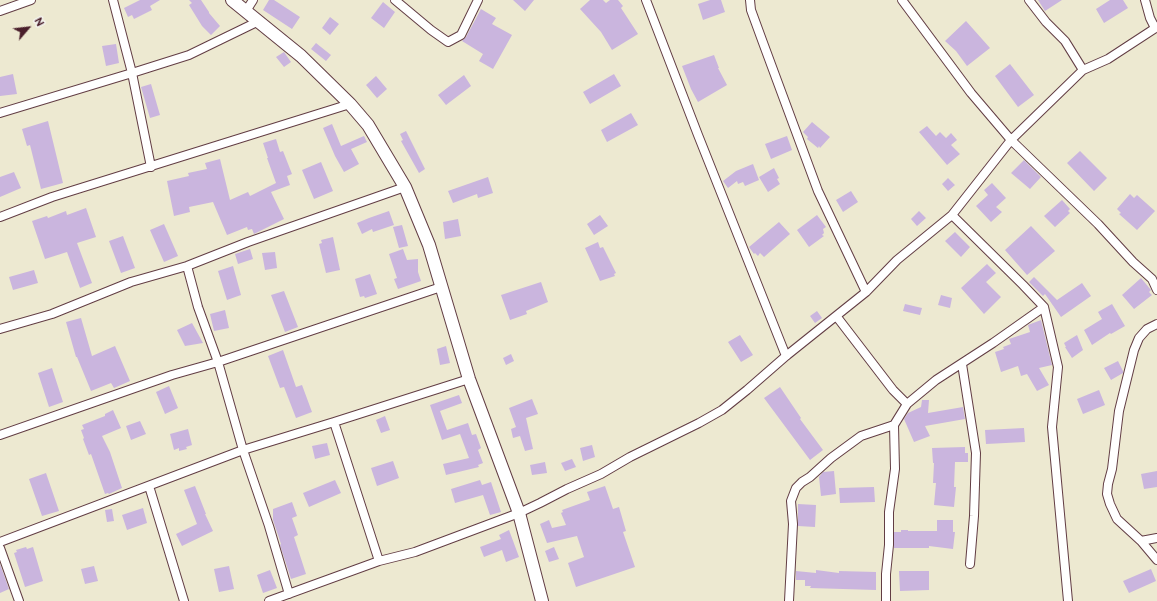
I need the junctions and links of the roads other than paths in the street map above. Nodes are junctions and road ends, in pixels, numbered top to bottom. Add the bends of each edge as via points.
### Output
1 (31, 0) edge
2 (113, 0) edge
3 (232, 0) edge
4 (253, 0) edge
5 (395, 0) edge
6 (478, 0) edge
7 (646, 0) edge
8 (750, 0) edge
9 (902, 0) edge
10 (1029, 0) edge
11 (1145, 0) edge
12 (0, 10) edge
13 (246, 12) junction
14 (259, 21) junction
15 (1156, 28) edge
16 (1083, 70) junction
17 (132, 73) junction
18 (350, 104) junction
19 (0, 113) edge
20 (1011, 140) junction
21 (151, 166) junction
22 (405, 187) junction
23 (952, 215) junction
24 (0, 217) edge
25 (187, 266) junction
26 (441, 286) junction
27 (1157, 290) edge
28 (866, 292) junction
29 (1044, 307) junction
30 (837, 316) junction
31 (1157, 324) edge
32 (0, 330) edge
33 (786, 356) junction
34 (218, 362) junction
35 (962, 364) junction
36 (469, 379) junction
37 (907, 404) junction
38 (334, 422) junction
39 (894, 425) junction
40 (0, 435) edge
41 (243, 450) junction
42 (149, 486) junction
43 (519, 513) junction
44 (1157, 538) edge
45 (1141, 541) junction
46 (0, 542) edge
47 (0, 548) edge
48 (1157, 560) edge
49 (378, 561) junction
50 (970, 564) dead end
51 (289, 594) junction
52 (19, 601) edge
53 (184, 601) edge
54 (269, 601) edge
55 (542, 601) edge
56 (789, 601) edge
57 (886, 601) edge
58 (1068, 601) edge

1 - 12 street
2 - 17 street
3 - 13 street
4 - 13 street
5 - 6 street via 448,42 461,35
7 - 33 street
8 - 28 street via 751,10 818,191
9 - 20 street via 971,93
10 - 16 street via 1065,41
11 - 15 street
13 - 14 street
14 - 17 street via 189,55
14 - 18 street via 301,56
15 - 16 street via 1108,59
16 - 20 street
17 - 19 street
17 - 21 street
18 - 21 street
18 - 22 street via 368,125
20 - 23 street
20 - 27 street via 1152,279
21 - 24 street via 52,197
22 - 25 street
22 - 26 street via 429,244
23 - 28 street via 897,260
23 - 29 street via 1024,284
25 - 32 street via 131,282 52,314
25 - 34 street
26 - 34 street
26 - 36 street
28 - 30 street
29 - 35 street
29 - 58 street via 1058,367 1052,427
30 - 33 street
30 - 37 street via 893,390
31 - 45 street via 1147,328 1134,350 1119,411 1107,489 1117,519
33 - 43 street via 722,410 601,474
34 - 40 street via 172,375
34 - 41 street
35 - 37 street via 936,380
35 - 50 street via 976,453
36 - 38 street
36 - 43 street
37 - 39 street
38 - 41 street
38 - 49 street
39 - 56 street via 861,436 796,488 791,501 793,524
39 - 57 street via 895,469 889,512
41 - 42 street
41 - 51 street
42 - 46 street
42 - 53 street
43 - 49 street via 415,552
43 - 55 street
44 - 45 street
45 - 48 street
47 - 52 street
49 - 51 street
51 - 54 street

